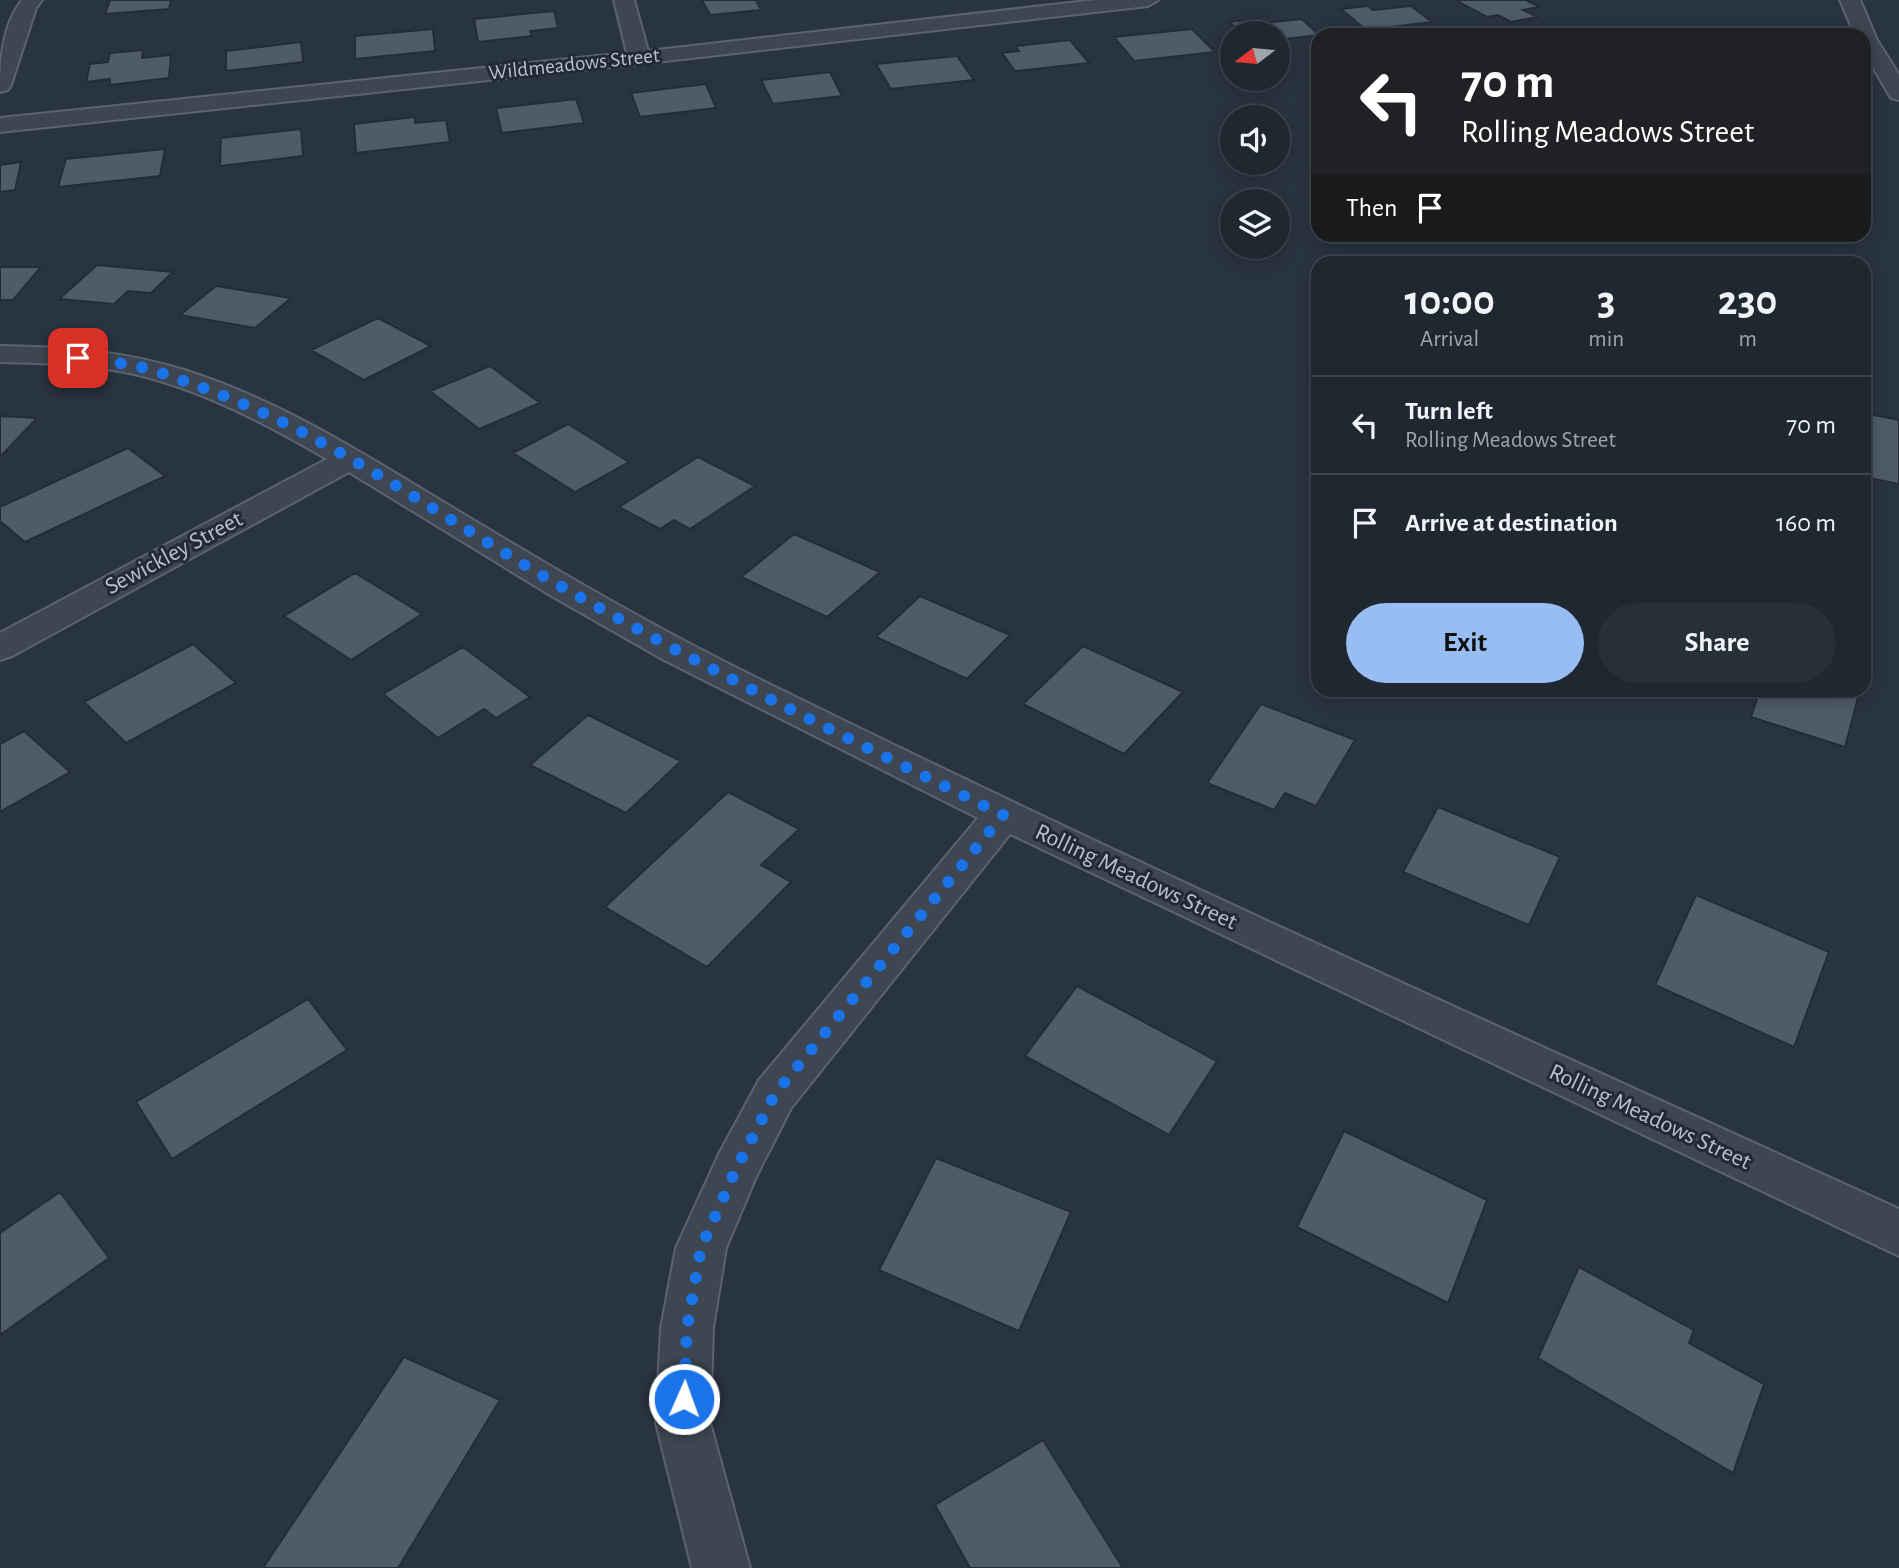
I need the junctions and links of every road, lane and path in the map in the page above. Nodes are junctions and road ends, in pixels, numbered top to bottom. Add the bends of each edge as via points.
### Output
1 (33, 0) edge
2 (624, 0) edge
3 (1148, 0) edge
4 (1850, 0) edge
5 (1033, 6) edge
6 (1862, 28) edge
7 (1871, 47) edge
8 (639, 58) junction
9 (0, 85) edge
10 (1899, 93) edge
11 (0, 125) edge
12 (0, 354) edge
13 (349, 459) junction
14 (0, 648) edge
15 (1003, 815) junction
16 (1899, 1233) edge
17 (721, 1568) edge

1 - 9 street via 26,8
2 - 8 street
3 - 5 street, Wildmeadows Street
4 - 6 street
5 - 8 street, Wildmeadows Street
7 - 10 street
8 - 11 street, Wildmeadows Street
12 - 13 street, Rolling Meadows Street via 56,355 137,366 230,398
13 - 14 street, Sewickley Street
13 - 15 street, Rolling Meadows Street via 708,668
15 - 16 street, Rolling Meadows Street
15 - 17 street via 775,1094 701,1248 687,1328 683,1423

